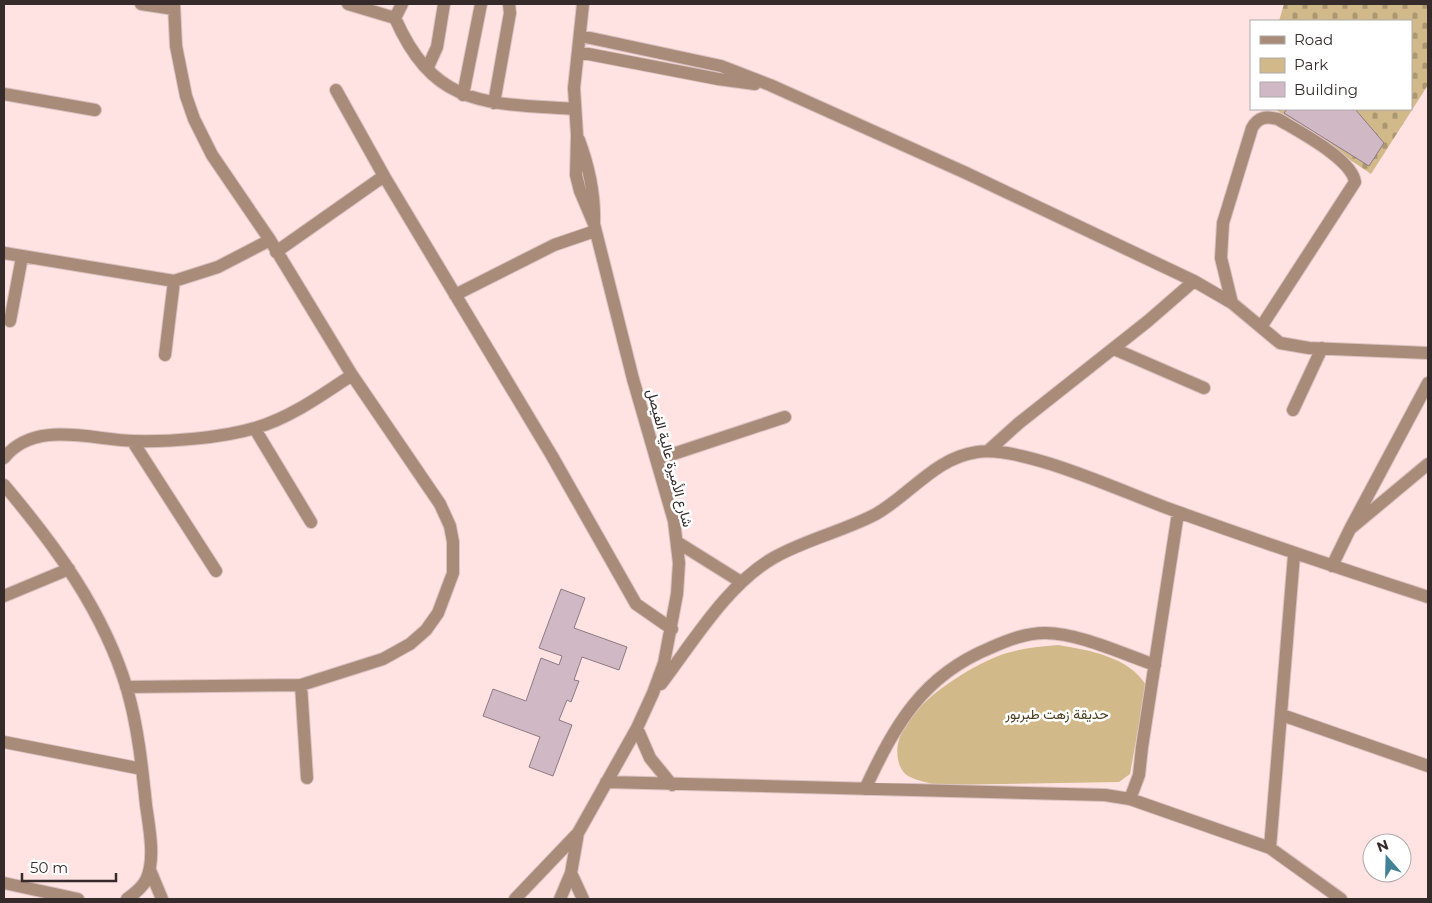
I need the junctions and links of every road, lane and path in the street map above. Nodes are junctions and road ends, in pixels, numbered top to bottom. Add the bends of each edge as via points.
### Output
1 (141, 4) edge
2 (348, 4) edge
3 (402, 4) edge
4 (438, 4) edge
5 (444, 4) edge
6 (452, 4) edge
7 (481, 4) edge
8 (509, 4) edge
9 (583, 4) edge
10 (174, 7) edge
11 (395, 18) junction
12 (581, 36) junction
13 (578, 52) junction
14 (427, 70) junction
15 (770, 85) junction
16 (336, 90) dead end
17 (4, 94) edge
18 (463, 95) junction
19 (494, 103) junction
20 (575, 109) junction
21 (95, 110) dead end
22 (384, 176) junction
23 (594, 227) junction
24 (270, 240) junction
25 (276, 252) junction
26 (4, 253) edge
27 (22, 257) junction
28 (174, 281) junction
29 (1194, 281) junction
30 (455, 295) junction
31 (1232, 303) junction
32 (10, 321) dead end
33 (1261, 327) junction
34 (1322, 348) junction
35 (1114, 349) junction
36 (1428, 353) edge
37 (165, 355) dead end
38 (352, 375) junction
39 (1428, 383) edge
40 (1204, 388) dead end
41 (1293, 410) dead end
42 (785, 417) dead end
43 (255, 429) junction
44 (133, 442) junction
45 (988, 451) junction
46 (4, 458) edge
47 (658, 459) junction
48 (1428, 464) edge
49 (4, 485) edge
50 (1178, 513) junction
51 (311, 522) dead end
52 (1350, 529) junction
53 (677, 542) junction
54 (1294, 555) junction
55 (1332, 566) junction
56 (69, 570) junction
57 (216, 571) dead end
58 (741, 582) junction
59 (4, 596) edge
60 (1428, 597) edge
61 (672, 629) junction
62 (1155, 665) junction
63 (301, 685) junction
64 (126, 687) junction
65 (653, 694) junction
66 (1282, 715) junction
67 (637, 728) junction
68 (4, 742) edge
69 (1428, 766) edge
70 (142, 769) junction
71 (307, 778) dead end
72 (606, 782) junction
73 (672, 785) junction
74 (865, 789) junction
75 (1130, 799) junction
76 (578, 833) junction
77 (1270, 848) junction
78 (150, 870) junction
79 (571, 873) junction
80 (4, 883) edge
81 (78, 899) edge
82 (127, 899) edge
83 (162, 899) edge
84 (515, 899) edge
85 (560, 899) edge
86 (583, 899) edge
87 (1341, 899) edge

1 - 10 street
2 - 11 street
3 - 11 street
4 - 5 street
5 - 6 street
5 - 14 street via 437,46
7 - 18 street
8 - 19 street
9 - 12 street, شارع الأميرة عالية الفيصل
10 - 24 street via 178,65 194,119 212,155
11 - 14 street via 404,38
12 - 13 street, شارع الأميرة عالية الفيصل
12 - 15 street via 721,66
13 - 15 street via 718,79
13 - 20 street, شارع الأميرة عالية الفيصل
14 - 18 street
15 - 29 street
16 - 22 street
17 - 21 street
18 - 19 street
19 - 20 street
20 - 23 street, شارع الأميرة عالية الفيصل via 576,175
22 - 25 street
22 - 30 street
23 - 30 street
23 - 47 street, شارع الأميرة عالية الفيصل via 633,379
24 - 25 street
24 - 28 street via 218,266
25 - 38 street
26 - 27 street
27 - 28 street
27 - 32 street
28 - 37 street
29 - 31 street
29 - 35 street
30 - 61 street via 636,604
31 - 33 street
31 - 33 street via 1221,258 1223,223 1252,128 1260,118 1278,119 1333,155 1350,169 1355,182
33 - 34 street via 1280,343
34 - 36 street
34 - 41 street
35 - 40 street
35 - 45 street via 1018,423
38 - 43 street via 313,401
38 - 63 street via 440,504 453,542 453,574 438,613 410,644 383,659
39 - 52 street
42 - 47 street
43 - 44 street via 177,440
43 - 51 street
44 - 46 street via 88,436 44,436 19,443
44 - 57 street
45 - 50 street via 1035,459
45 - 58 street via 974,452 942,464 878,513 775,557
47 - 53 street, شارع الأميرة عالية الفيصل
48 - 52 street
49 - 56 street via 37,524
50 - 54 street
50 - 62 street
52 - 55 street
53 - 58 street
53 - 61 street, شارع الأميرة عالية الفيصل via 677,594
54 - 55 street
54 - 66 street
55 - 60 street
56 - 59 street
56 - 64 street via 102,628
58 - 65 street
61 - 65 street, شارع الأميرة عالية الفيصل
62 - 74 street via 1075,638 1047,633 1027,635 975,654 932,682 911,704 885,746
62 - 75 street via 1139,775
63 - 64 street
63 - 71 street
64 - 70 street
65 - 67 street, شارع الأميرة عالية الفيصل
66 - 69 street
66 - 77 street
67 - 72 street, شارع الأميرة عالية الفيصل
67 - 73 street via 650,758
68 - 70 street
70 - 78 street
72 - 73 street
72 - 76 street, شارع الأميرة عالية الفيصل
73 - 74 street
74 - 75 street via 1087,794
75 - 77 street
76 - 79 street, شارع الأميرة عالية الفيصل
76 - 84 street, شارع الأميرة عالية الفيصل
77 - 87 street
78 - 82 street via 143,885
78 - 83 street
79 - 85 street, شارع الأميرة عالية الفيصل
79 - 86 street
80 - 81 street

